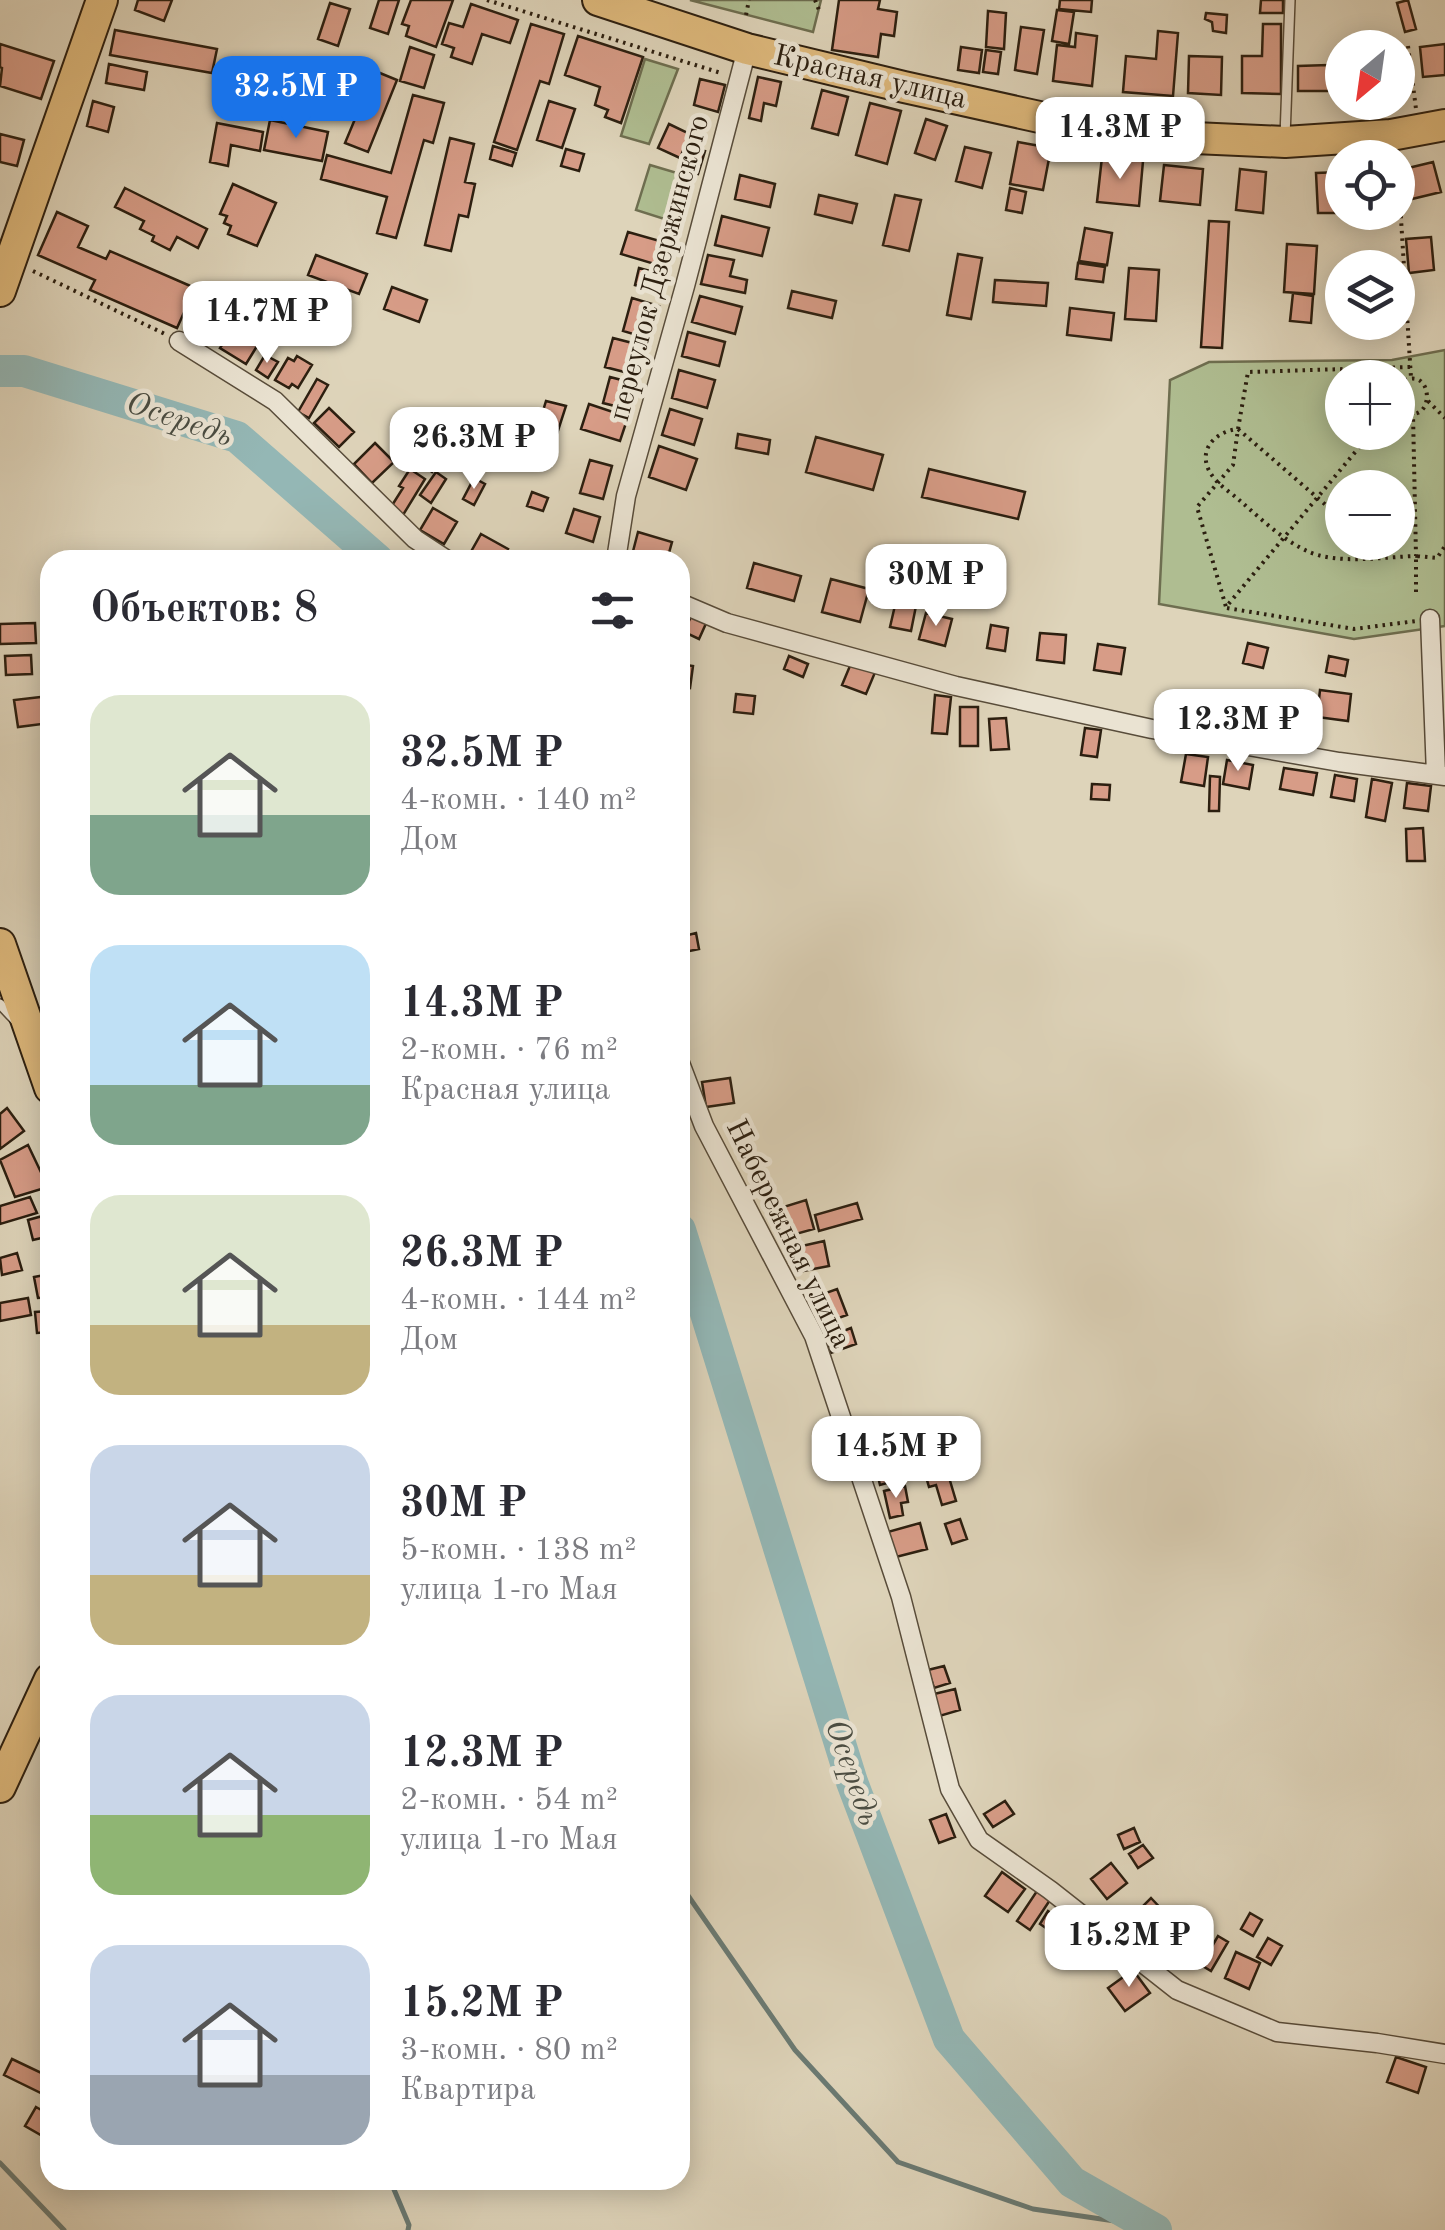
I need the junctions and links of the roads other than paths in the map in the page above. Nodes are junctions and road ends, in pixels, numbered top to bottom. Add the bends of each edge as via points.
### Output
1 (102, 0) edge
2 (598, 0) edge
3 (1290, 0) edge
4 (744, 64) junction
5 (1431, 119) edge
6 (1284, 142) junction
7 (10, 277) edge
8 (179, 340) road end
9 (432, 550) edge
10 (618, 550) edge
11 (690, 607) edge
12 (1430, 619) road end
13 (1441, 775) edge
14 (0, 944) edge
15 (0, 1004) edge
16 (33, 1041) junction
17 (40, 1060) edge
18 (690, 1089) edge
19 (40, 1701) edge
20 (0, 1787) edge
21 (1445, 2054) edge

1 - 7 main road
2 - 4 main road, Красная улица
3 - 6 lane
4 - 6 main road, Красная улица via 1172,137
4 - 10 street, переулок Дзержинского via 626,496
5 - 6 main road, Красная улица via 1391,135
8 - 9 street via 274,401
11 - 13 street via 727,624 956,686 1152,729
12 - 13 street
14 - 16 main road
15 - 16 lane
16 - 17 main road
18 - 21 street, Набережная улица via 814,1336 901,1597 950,1789 979,1840 1177,1990 1278,2032
19 - 20 main road

